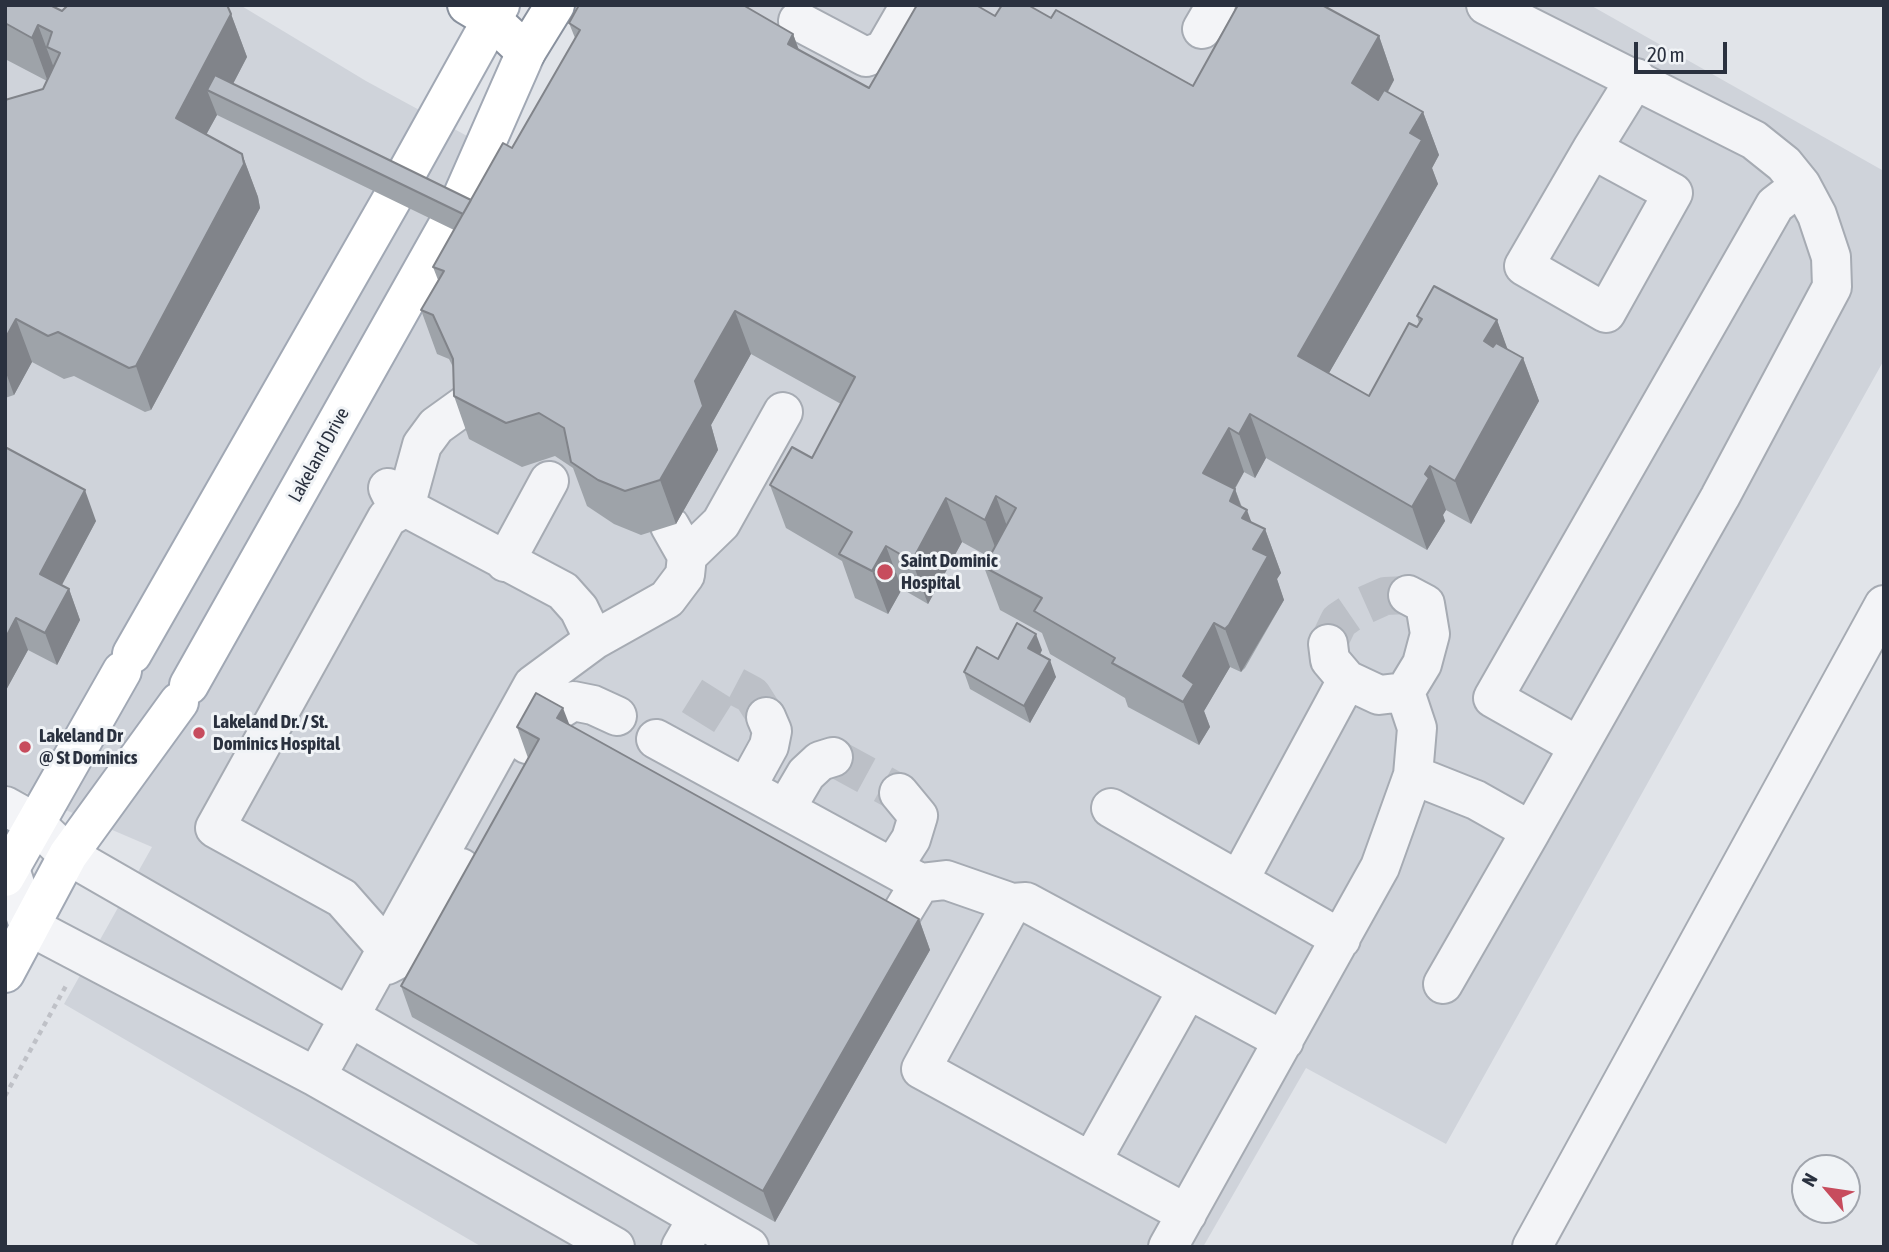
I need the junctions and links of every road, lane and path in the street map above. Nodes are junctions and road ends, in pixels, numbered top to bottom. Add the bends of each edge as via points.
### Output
1 (555, 5) edge
2 (910, 5) edge
3 (1486, 5) edge
4 (486, 10) edge
5 (791, 17) edge
6 (526, 52) junction
7 (1636, 78) junction
8 (1592, 149) dead end
9 (1801, 185) junction
10 (468, 403) edge
11 (783, 412) dead end
12 (549, 481) dead end
13 (396, 496) junction
14 (505, 562) junction
15 (1408, 595) dead end
16 (1884, 605) edge
17 (594, 640) junction
18 (1328, 644) dead end
19 (1347, 680) junction
20 (1405, 692) junction
21 (617, 716) dead end
22 (766, 717) tunnel mouth
23 (678, 737) dead end
24 (1578, 746) junction
25 (833, 757) dead end
26 (1413, 775) junction
27 (747, 786) junction
28 (899, 793) tunnel mouth
29 (786, 808) junction
30 (1111, 808) dead end
31 (20, 814) edge
32 (1531, 831) junction
33 (68, 855) junction
34 (7, 871) edge
35 (906, 875) junction
36 (1239, 880) junction
37 (1012, 903) junction
38 (892, 929) edge
39 (1341, 939) junction
40 (16, 951) edge
41 (381, 960) junction
42 (1443, 984) dead end
43 (1188, 989) junction
44 (350, 1019) junction
45 (1284, 1041) junction
46 (316, 1077) junction
47 (5, 1096) edge
48 (1091, 1162) junction
49 (1187, 1214) junction
50 (689, 1233) edge
51 (615, 1247) edge
52 (749, 1247) edge
53 (1168, 1247) edge
54 (1532, 1247) edge

1 - 6 main road, Lakeland Drive
2 - 5 street via 884,50 866,57
3 - 7 street
4 - 6 main road
4 - 31 main road via 396,192 127,663
6 - 33 main road, Lakeland Drive via 452,218 184,694
7 - 8 street
7 - 9 street via 1754,140
9 - 24 street via 1831,257 1832,287 1720,497
9 - 24 street via 1775,205 1493,698
10 - 13 street via 436,426
11 - 17 street via 721,523 678,541 685,575 667,598
12 - 14 street
13 - 14 street
13 - 41 street via 215,828 342,898
14 - 17 street via 563,591 579,609
15 - 20 street via 1425,604 1430,634 1422,664
16 - 54 street
17 - 41 street via 533,685
18 - 19 street via 1329,660
19 - 20 street via 1379,695
19 - 36 street
20 - 26 street via 1417,728
21 - 41 street via 573,701 546,718 528,740 428,930 410,953
22 - 27 street via 772,731 769,746
23 - 27 street
24 - 32 street
25 - 29 street via 820,761 806,774
26 - 32 street via 1476,800
26 - 39 street via 1380,867
27 - 29 street
28 - 35 street via 918,816
29 - 35 street
30 - 36 street
31 - 33 street
31 - 34 main road
32 - 42 street
33 - 40 main road, Lakeland Drive
33 - 44 street
34 - 40 street
35 - 37 street via 946,880
35 - 38 street
36 - 39 street
37 - 43 street via 1027,902
37 - 48 street via 921,1069
39 - 45 street
40 - 46 street
40 - 47 path via 68,982
41 - 44 street
43 - 45 street
43 - 48 street
44 - 46 street
44 - 50 street
45 - 49 street
46 - 51 street
48 - 49 street
49 - 53 street
50 - 52 street

